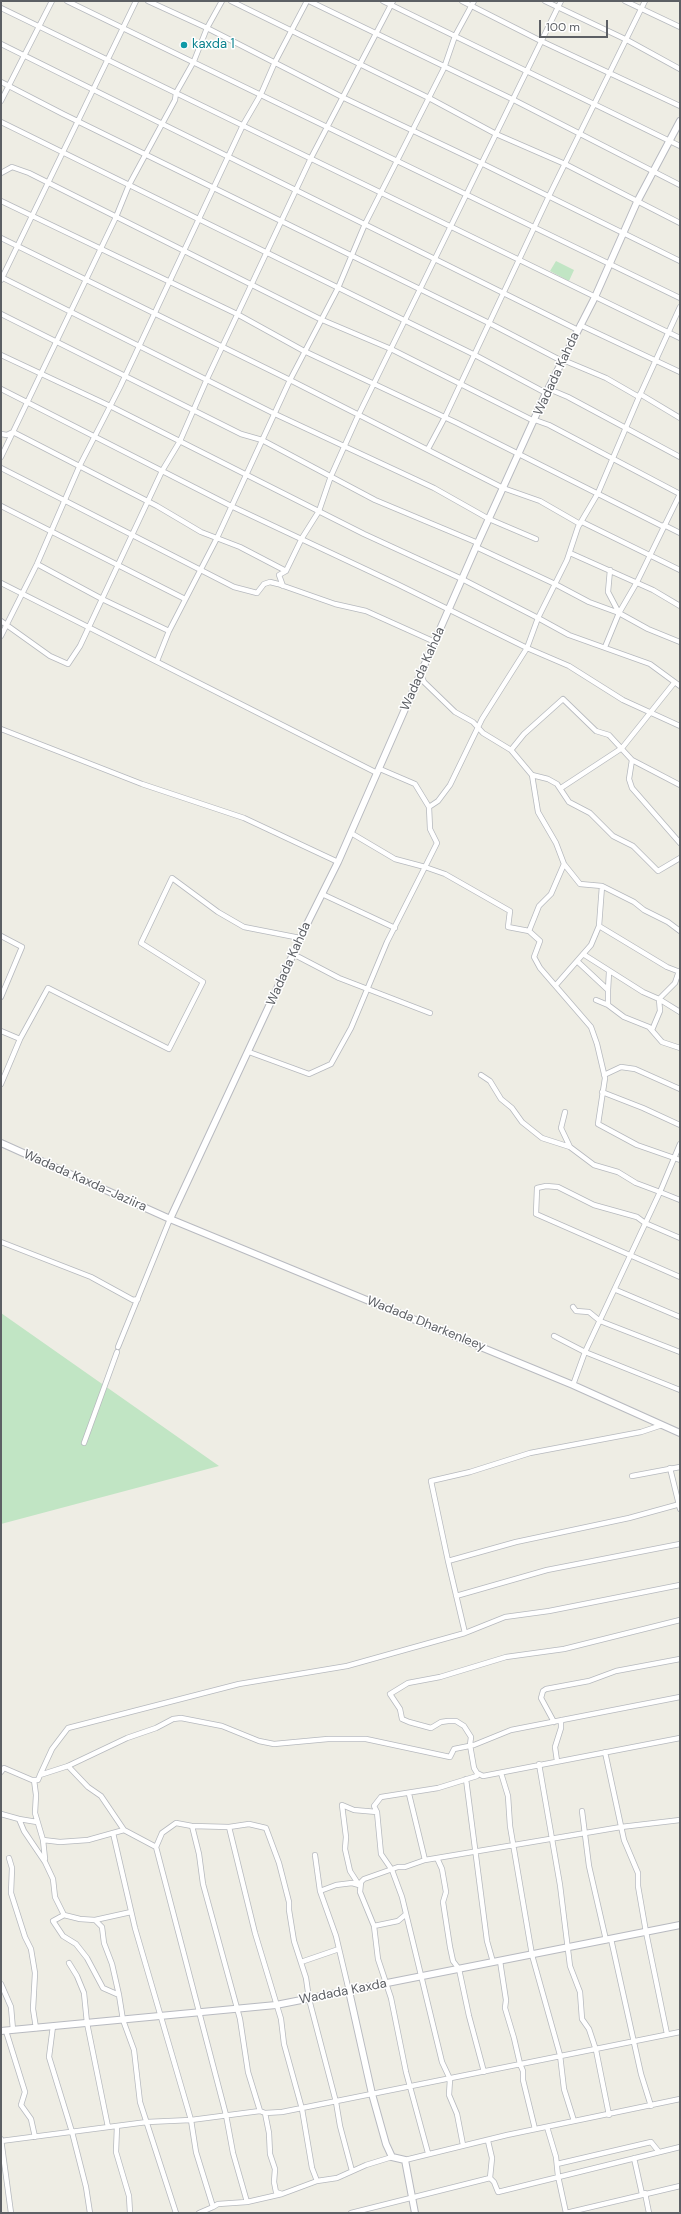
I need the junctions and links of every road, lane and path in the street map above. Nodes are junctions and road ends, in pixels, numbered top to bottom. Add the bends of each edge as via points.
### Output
1 (52, 1) edge
2 (67, 1) edge
3 (136, 1) edge
4 (148, 1) edge
5 (222, 1) edge
6 (231, 1) edge
7 (308, 1) edge
8 (383, 1) edge
9 (462, 1) edge
10 (545, 1) edge
11 (561, 1) edge
12 (625, 1) edge
13 (645, 1) edge
14 (392, 3) edge
15 (473, 3) edge
16 (558, 7) junction
17 (1, 8) edge
18 (641, 9) junction
19 (39, 26) junction
20 (680, 27) edge
21 (123, 28) junction
22 (207, 28) junction
23 (291, 32) junction
24 (377, 35) junction
25 (456, 36) junction
26 (627, 40) junction
27 (541, 41) junction
28 (1, 44) edge
29 (25, 56) junction
30 (108, 60) junction
31 (194, 61) junction
32 (275, 62) junction
33 (360, 65) junction
34 (444, 68) junction
35 (680, 69) edge
36 (526, 71) junction
37 (610, 73) junction
38 (1, 82) edge
39 (9, 86) junction
40 (94, 90) junction
41 (176, 93) junction
42 (261, 94) junction
43 (342, 97) junction
44 (430, 98) junction
45 (512, 99) junction
46 (1, 101) edge
47 (595, 104) junction
48 (680, 106) edge
49 (79, 121) junction
50 (680, 121) edge
51 (1, 122) edge
52 (162, 123) junction
53 (243, 125) junction
54 (327, 128) junction
55 (412, 130) junction
56 (496, 134) junction
57 (580, 134) junction
58 (670, 141) junction
59 (680, 146) edge
60 (62, 152) junction
61 (145, 154) junction
62 (229, 157) junction
63 (311, 158) junction
64 (396, 162) junction
65 (481, 163) junction
66 (565, 164) junction
67 (653, 172) junction
68 (1, 173) edge
69 (47, 183) junction
70 (129, 185) junction
71 (680, 185) edge
72 (214, 188) junction
73 (296, 190) junction
74 (382, 193) junction
75 (466, 194) junction
76 (549, 196) junction
77 (1, 201) edge
78 (637, 202) junction
79 (32, 214) junction
80 (116, 217) junction
81 (198, 219) junction
82 (281, 221) junction
83 (680, 223) edge
84 (365, 224) junction
85 (451, 226) junction
86 (534, 229) junction
87 (623, 233) junction
88 (1, 238) edge
89 (18, 246) junction
90 (101, 249) junction
91 (185, 252) junction
92 (267, 252) junction
93 (350, 255) junction
94 (435, 259) junction
95 (520, 260) junction
96 (680, 261) edge
97 (609, 262) junction
98 (1, 278) edge
99 (84, 280) junction
100 (168, 282) junction
101 (252, 284) junction
102 (338, 288) junction
103 (420, 290) junction
104 (504, 293) junction
105 (595, 297) junction
106 (680, 298) edge
107 (680, 307) edge
108 (70, 310) junction
109 (1, 314) edge
110 (154, 314) junction
111 (238, 314) junction
112 (320, 319) junction
113 (405, 320) junction
114 (489, 323) junction
115 (579, 327) junction
116 (670, 333) junction
117 (680, 338) edge
118 (56, 341) junction
119 (140, 345) junction
120 (222, 347) junction
121 (391, 349) junction
122 (304, 351) junction
123 (473, 354) junction
124 (1, 355) edge
125 (562, 361) junction
126 (656, 361) junction
127 (680, 372) edge
128 (40, 373) junction
129 (125, 375) junction
130 (207, 378) junction
131 (290, 380) junction
132 (460, 382) junction
133 (374, 384) junction
134 (1, 390) edge
135 (548, 391) junction
136 (640, 396) junction
137 (27, 402) junction
138 (110, 406) junction
139 (194, 411) junction
140 (275, 414) junction
141 (358, 416) junction
142 (445, 417) junction
143 (680, 418) edge
144 (535, 420) junction
145 (625, 429) junction
146 (13, 432) junction
147 (1, 434) edge
148 (96, 437) junction
149 (262, 440) junction
150 (180, 441) junction
151 (345, 448) junction
152 (428, 449) junction
153 (520, 455) junction
154 (1, 457) edge
155 (680, 457) edge
156 (612, 458) junction
157 (80, 465) junction
158 (1, 468) edge
159 (162, 471) junction
160 (246, 476) junction
161 (331, 476) junction
162 (503, 488) junction
163 (598, 493) junction
164 (680, 494) edge
165 (65, 501) junction
166 (148, 502) junction
167 (1, 506) edge
168 (232, 506) junction
169 (319, 511) junction
170 (489, 519) junction
171 (581, 523) junction
172 (664, 526) junction
173 (51, 531) junction
174 (680, 533) edge
175 (134, 535) junction
176 (217, 538) junction
177 (302, 538) junction
178 (536, 539) dead end
179 (477, 545) junction
180 (570, 553) junction
181 (650, 554) junction
182 (37, 564) junction
183 (120, 565) junction
184 (199, 569) junction
185 (610, 570) junction
186 (680, 570) edge
187 (286, 571) junction
188 (462, 579) junction
189 (1, 582) edge
190 (637, 582) junction
191 (555, 584) junction
192 (283, 586) junction
193 (22, 593) junction
194 (102, 599) junction
195 (185, 599) junction
196 (680, 606) edge
197 (448, 610) junction
198 (619, 613) junction
199 (538, 618) junction
200 (1, 621) edge
201 (7, 624) junction
202 (90, 628) junction
203 (169, 631) junction
204 (1, 636) edge
205 (435, 642) junction
206 (680, 642) edge
207 (605, 647) junction
208 (527, 648) junction
209 (157, 661) junction
210 (420, 673) junction
211 (674, 683) junction
212 (680, 686) edge
213 (650, 712) junction
214 (680, 726) edge
215 (478, 728) junction
216 (1, 729) edge
217 (622, 748) junction
218 (511, 750) junction
219 (632, 760) junction
220 (379, 771) junction
221 (532, 775) junction
222 (680, 785) edge
223 (561, 788) junction
224 (429, 807) junction
225 (351, 833) junction
226 (680, 843) edge
227 (680, 858) edge
228 (338, 862) junction
229 (564, 864) junction
230 (426, 867) junction
231 (602, 886) junction
232 (322, 894) junction
233 (599, 926) junction
234 (395, 928) junction
235 (529, 931) junction
236 (680, 931) edge
237 (1, 936) edge
238 (300, 938) junction
239 (293, 954) junction
240 (583, 954) junction
241 (577, 961) junction
242 (680, 971) edge
243 (609, 972) junction
244 (556, 985) junction
245 (367, 989) junction
246 (608, 990) junction
247 (1, 997) edge
248 (659, 999) junction
249 (596, 1000) dead end
250 (608, 1005) junction
251 (680, 1012) edge
252 (430, 1013) dead end
253 (652, 1030) junction
254 (1, 1032) edge
255 (20, 1039) junction
256 (680, 1048) edge
257 (249, 1052) junction
258 (481, 1075) dead end
259 (604, 1075) junction
260 (1, 1084) edge
261 (680, 1089) edge
262 (602, 1092) junction
263 (565, 1112) dead end
264 (680, 1125) edge
265 (1, 1143) edge
266 (680, 1144) edge
267 (570, 1147) junction
268 (674, 1157) junction
269 (680, 1160) edge
270 (660, 1192) junction
271 (680, 1200) edge
272 (170, 1219) junction
273 (645, 1223) junction
274 (680, 1238) edge
275 (1, 1242) edge
276 (629, 1256) junction
277 (680, 1277) edge
278 (616, 1290) junction
279 (138, 1299) junction
280 (573, 1307) dead end
281 (680, 1317) edge
282 (600, 1321) junction
283 (554, 1336) dead end
284 (585, 1352) junction
285 (680, 1352) edge
286 (572, 1385) junction
287 (680, 1390) edge
288 (662, 1425) junction
289 (680, 1432) edge
290 (84, 1443) dead end
291 (670, 1468) junction
292 (680, 1468) edge
293 (632, 1476) dead end
294 (680, 1505) edge
295 (680, 1544) edge
296 (448, 1560) junction
297 (680, 1585) edge
298 (456, 1596) junction
299 (680, 1620) edge
300 (465, 1633) junction
301 (680, 1659) edge
302 (680, 1697) edge
303 (561, 1720) junction
304 (554, 1722) junction
305 (680, 1738) edge
306 (470, 1745) junction
307 (605, 1752) junction
308 (557, 1761) junction
309 (539, 1764) junction
310 (68, 1766) junction
311 (1, 1772) edge
312 (477, 1773) junction
313 (502, 1773) junction
314 (40, 1775) junction
315 (466, 1779) junction
316 (34, 1780) junction
317 (409, 1794) junction
318 (582, 1811) dead end
319 (377, 1812) junction
320 (1, 1814) edge
321 (19, 1819) junction
322 (680, 1820) edge
323 (37, 1822) junction
324 (192, 1826) junction
325 (229, 1827) junction
326 (621, 1827) junction
327 (124, 1830) junction
328 (113, 1833) junction
329 (584, 1834) junction
330 (44, 1840) junction
331 (553, 1840) junction
332 (515, 1846) junction
333 (156, 1847) junction
334 (475, 1850) junction
335 (315, 1855) dead end
336 (9, 1858) dead end
337 (437, 1858) junction
338 (425, 1860) junction
339 (46, 1862) junction
340 (392, 1870) junction
341 (359, 1886) junction
342 (320, 1891) junction
343 (131, 1912) junction
344 (64, 1915) junction
345 (405, 1915) junction
346 (95, 1920) junction
347 (680, 1925) edge
348 (374, 1926) junction
349 (646, 1932) junction
350 (608, 1940) junction
351 (569, 1947) junction
352 (339, 1950) junction
353 (532, 1955) junction
354 (500, 1961) junction
355 (301, 1962) junction
356 (493, 1962) junction
357 (69, 1963) dead end
358 (459, 1969) junction
359 (422, 1977) junction
360 (1, 1984) edge
361 (386, 1984) junction
362 (349, 1991) junction
363 (119, 1995) junction
364 (309, 1999) junction
365 (276, 2006) junction
366 (237, 2009) junction
367 (198, 2013) junction
368 (162, 2016) junction
369 (124, 2020) junction
370 (87, 2023) junction
371 (53, 2026) junction
372 (36, 2028) junction
373 (7, 2031) edge
374 (680, 2032) edge
375 (667, 2034) junction
376 (634, 2042) junction
377 (596, 2050) junction
378 (560, 2055) junction
379 (520, 2064) junction
380 (484, 2072) junction
381 (450, 2078) junction
382 (410, 2086) junction
383 (372, 2094) junction
384 (680, 2099) edge
385 (336, 2102) junction
386 (651, 2106) junction
387 (302, 2109) junction
388 (260, 2111) junction
389 (265, 2113) junction
390 (226, 2115) junction
391 (609, 2115) junction
392 (191, 2120) junction
393 (574, 2121) junction
394 (147, 2122) junction
395 (117, 2126) junction
396 (108, 2127) junction
397 (547, 2128) junction
398 (535, 2130) junction
399 (72, 2132) junction
400 (35, 2137) junction
401 (1, 2140) edge
402 (488, 2141) junction
403 (463, 2144) junction
404 (680, 2147) edge
405 (660, 2152) junction
406 (428, 2153) junction
407 (392, 2157) junction
408 (634, 2158) junction
409 (405, 2160) junction
410 (557, 2164) junction
411 (352, 2171) junction
412 (558, 2176) junction
413 (490, 2178) junction
414 (317, 2181) junction
415 (680, 2186) edge
416 (282, 2194) junction
417 (644, 2194) junction
418 (412, 2197) junction
419 (247, 2202) junction
420 (212, 2207) junction
421 (11, 2213) edge
422 (90, 2213) edge
423 (130, 2213) edge
424 (176, 2213) edge
425 (199, 2213) edge
426 (351, 2213) edge
427 (415, 2213) edge
428 (566, 2213) edge
429 (649, 2213) edge

1 - 19 street
2 - 21 street
3 - 21 street
4 - 22 street
5 - 22 street
6 - 23 street
7 - 23 street
7 - 24 street
8 - 14 street
9 - 15 street
10 - 16 street
11 - 16 street
12 - 18 street
13 - 18 street
14 - 24 street
14 - 25 street
15 - 25 street
15 - 27 street
16 - 26 street
16 - 27 street
17 - 19 street
18 - 20 street
18 - 26 street
19 - 29 street
19 - 30 street
21 - 30 street
21 - 31 street
22 - 31 street
22 - 32 street
23 - 32 street
23 - 33 street
24 - 33 street
24 - 34 street
25 - 34 street
25 - 36 street
26 - 35 street
26 - 37 street
27 - 36 street
27 - 37 street
28 - 29 street
29 - 39 street
29 - 40 street
30 - 40 street
30 - 41 street
31 - 41 street
31 - 42 street
32 - 42 street
32 - 43 street
33 - 43 street
33 - 44 street
34 - 44 street
34 - 45 street
36 - 45 street
36 - 47 street
37 - 47 street
37 - 48 street
38 - 39 street
39 - 46 street
39 - 49 street
40 - 49 street
40 - 52 street
41 - 52 street via 175,100
41 - 53 street
42 - 53 street
42 - 54 street
43 - 54 street
43 - 55 street
44 - 55 street
44 - 56 street
45 - 56 street
45 - 57 street
47 - 57 street
47 - 58 street
49 - 60 street
49 - 61 street
50 - 58 main road, Wadada Kahda
51 - 60 street
52 - 61 street
52 - 62 street
53 - 62 street
53 - 63 street
54 - 63 street
54 - 64 street
55 - 64 street
55 - 65 street
56 - 65 street
56 - 66 street
57 - 66 street
57 - 67 street
58 - 59 street
58 - 67 main road, Wadada Kahda
60 - 69 street
60 - 70 street
61 - 70 street
61 - 72 street
62 - 72 street
62 - 73 street
63 - 73 street
63 - 74 street
64 - 74 street
64 - 75 street
65 - 75 street
65 - 76 street
66 - 76 street
66 - 78 street
67 - 71 street
67 - 78 main road, Wadada Kahda
68 - 69 street via 12,167
69 - 79 street
69 - 80 street
70 - 80 street
70 - 81 street
72 - 81 street
72 - 82 street
73 - 82 street
73 - 84 street
74 - 84 street
74 - 85 street
75 - 85 street
75 - 86 street
76 - 86 street
76 - 87 street
77 - 79 street
78 - 83 street
78 - 87 main road, Wadada Kahda
79 - 89 street
79 - 90 street
80 - 90 street
80 - 91 street
81 - 91 street
81 - 92 street
82 - 92 street
82 - 93 street
84 - 93 street
84 - 94 street
85 - 94 street
85 - 95 street
86 - 95 street
86 - 97 street
87 - 96 street
87 - 97 main road, Wadada Kahda
88 - 89 street
89 - 98 street
89 - 99 street
90 - 99 street
90 - 100 street
91 - 100 street
91 - 101 street
92 - 101 street
92 - 102 street
93 - 102 street
93 - 103 street
94 - 103 street
94 - 104 street
95 - 104 street
95 - 105 street
97 - 105 main road, Wadada Kahda
97 - 106 street
98 - 108 street
99 - 108 street
99 - 110 street
100 - 110 street
100 - 111 street
101 - 111 street
101 - 112 street
102 - 112 street
102 - 113 street
103 - 113 street
103 - 114 street
104 - 114 street
104 - 115 street
105 - 115 main road, Wadada Kahda
105 - 116 street
107 - 116 street
108 - 118 street
108 - 119 street
109 - 118 street
110 - 119 street
110 - 120 street
111 - 120 street
111 - 122 street
112 - 121 street
112 - 122 street
113 - 121 street
113 - 123 street
114 - 123 street
114 - 125 street
115 - 125 main road, Wadada Kahda
115 - 126 street
116 - 117 street
116 - 126 street
118 - 128 street
118 - 129 street
119 - 129 street
119 - 130 street
120 - 130 street
120 - 131 street
121 - 132 street
121 - 133 street
122 - 131 street
122 - 133 street
123 - 132 street
123 - 135 street
124 - 128 street
125 - 135 main road, Wadada Kahda
125 - 136 street via 606,378
126 - 127 street
126 - 136 street
128 - 137 street
128 - 138 street
129 - 138 street
129 - 139 street
130 - 139 street
130 - 140 street
131 - 140 street
131 - 141 street
132 - 142 street
132 - 144 street
133 - 141 street
133 - 142 street
134 - 137 street
135 - 144 main road, Wadada Kahda
135 - 145 street via 568,397
136 - 143 street
136 - 145 street
137 - 146 street
137 - 148 street
138 - 148 street
138 - 150 street
139 - 149 street via 241,434
139 - 150 street
140 - 149 street
140 - 151 street
141 - 151 street
141 - 152 street
142 - 152 street
142 - 153 street
144 - 153 main road, Wadada Kahda
144 - 156 street
145 - 155 street
145 - 156 street
146 - 147 street
146 - 154 street
146 - 157 street
148 - 157 street
148 - 159 street
149 - 160 street
149 - 161 street
150 - 159 street
150 - 160 street
151 - 161 street
151 - 170 street via 434,488
152 - 162 street
153 - 162 main road, Wadada Kahda
153 - 163 street
156 - 163 street
156 - 164 street
157 - 165 street
157 - 166 street
158 - 165 street
159 - 166 street
159 - 168 street
160 - 168 street
160 - 169 street
161 - 169 street
161 - 179 street via 375,500
162 - 170 main road, Wadada Kahda
162 - 171 street via 540,501
163 - 171 street
163 - 172 street
164 - 172 street
165 - 173 street
165 - 175 street
166 - 175 street
166 - 176 street via 201,532
167 - 173 street
168 - 176 street
168 - 177 street
169 - 177 street
169 - 188 street
170 - 178 street
170 - 179 main road, Wadada Kahda
171 - 180 street
171 - 181 street
172 - 174 street
172 - 181 street
173 - 182 street
173 - 183 street
175 - 183 street
175 - 184 street
176 - 184 street
176 - 187 street
177 - 187 street
177 - 197 street
179 - 188 main road, Wadada Kahda
179 - 191 street
180 - 185 street
180 - 191 street
181 - 186 street
181 - 190 street
182 - 193 street
182 - 194 street
183 - 194 street
183 - 195 street
184 - 192 street via 247,592 257,593 264,584 270,582
184 - 195 street
185 - 190 street
185 - 198 street via 608,592
187 - 192 street via 279,576
188 - 197 main road, Wadada Kahda
188 - 199 street
189 - 193 street
190 - 196 street
190 - 198 street
191 - 198 street via 589,602
191 - 199 street
192 - 205 street via 335,604 366,611
193 - 201 street
193 - 202 street
194 - 202 street
194 - 203 street
195 - 203 street
197 - 205 main road, Wadada Kahda
197 - 208 street
198 - 206 street
198 - 207 street
199 - 207 street via 569,635
199 - 208 street
200 - 201 street
201 - 202 street via 50,656 68,664
201 - 204 street
202 - 209 street
203 - 209 street
205 - 210 main road, Wadada Kahda
207 - 211 street via 650,664
208 - 213 street via 569,666 623,700
208 - 215 street
209 - 220 street
210 - 215 street via 424,682 456,712
210 - 220 main road, Wadada Kahda
211 - 212 street
211 - 213 street
213 - 214 street
213 - 217 street
215 - 218 street
215 - 224 street via 450,785 438,802
216 - 228 street via 142,784 244,818
217 - 218 street via 609,735 596,731 563,699 524,734
217 - 219 street
217 - 223 street
218 - 221 street
219 - 222 street
219 - 226 street via 629,779 632,788
220 - 224 street via 415,784
220 - 225 main road, Wadada Kahda
221 - 223 street via 548,779
221 - 229 street via 538,812 556,843
223 - 227 street via 569,802 590,813 613,836 633,846 658,871
224 - 230 street via 430,829 437,843
225 - 228 main road, Wadada Kahda
225 - 230 street via 394,859
228 - 232 main road, Wadada Kahda
229 - 231 street via 580,884
229 - 235 street via 551,894 539,906
230 - 234 street
230 - 235 street via 445,874 510,911 508,927
231 - 233 street
231 - 236 street via 634,902
232 - 234 street
232 - 238 main road, Wadada Kahda
233 - 240 street via 591,945
233 - 242 street via 667,967
234 - 245 street
235 - 244 street via 540,941 534,957
237 - 247 street via 22,947
238 - 239 main road, Wadada Kahda
238 - 255 street via 244,927 218,912 172,878 141,943 203,982 169,1050 48,988
239 - 245 street via 339,978
239 - 257 main road, Wadada Kahda
240 - 241 street
240 - 243 street
241 - 244 street
241 - 246 street
242 - 248 street via 675,983
243 - 246 street
243 - 248 street
244 - 259 street via 591,1027
245 - 252 street
245 - 257 street via 351,1028 331,1064 309,1074
246 - 250 street
248 - 251 street
248 - 253 street via 660,1011
249 - 250 street
250 - 253 street via 624,1017
253 - 256 street via 662,1042
254 - 255 street
255 - 260 street
257 - 272 main road, Wadada Kahda
258 - 267 street via 490,1081 522,1122 542,1138
259 - 261 street via 621,1067 635,1068
259 - 262 street
262 - 264 street
262 - 268 street via 598,1124 656,1153
263 - 267 street via 561,1128
265 - 272 main road, Wadada Kaxda-Jaziira
266 - 268 street
267 - 270 street via 594,1165 618,1172 636,1183
268 - 269 street
268 - 270 street
270 - 271 street
270 - 273 street
272 - 279 street
272 - 286 main road, Wadada Dharkenleey
273 - 274 street
273 - 276 street
273 - 276 street via 637,1217 594,1206 558,1187 537,1188 536,1214
275 - 279 street via 91,1277 133,1300
276 - 277 street
276 - 278 street
278 - 281 street
278 - 282 street
279 - 290 street
280 - 282 street via 576,1311 589,1312
282 - 284 street
282 - 285 street
283 - 284 street
284 - 286 street
284 - 287 street
286 - 288 main road, Wadada Dharkenleey
288 - 289 main road, Wadada Dharkenleey
288 - 296 street via 641,1432 530,1453 431,1481
291 - 292 street
291 - 293 street
291 - 294 street
294 - 296 street
295 - 298 street via 547,1570 520,1580
296 - 298 street
297 - 300 street via 549,1611 505,1617
298 - 300 street
299 - 306 street via 564,1649 506,1657 440,1677 408,1683 390,1694 400,1709 402,1719 431,1728 441,1722 456,1721 468,1731 471,1737
300 - 314 street via 347,1666 239,1684 68,1728 52,1750
301 - 304 street via 616,1671 546,1689 541,1698
302 - 303 street
303 - 304 street
303 - 308 street via 555,1747
304 - 306 street via 511,1730
305 - 307 street
306 - 310 street via 454,1749 450,1756 366,1739 328,1739 274,1744 259,1741 222,1726 181,1718 127,1738
306 - 312 street
307 - 308 street
307 - 326 street
308 - 309 street
309 - 313 street
309 - 331 street
310 - 314 street
310 - 327 street via 101,1796
311 - 316 street via 4,1768
312 - 313 street via 483,1776
312 - 315 street via 477,1776
313 - 332 street
314 - 316 street via 38,1780
315 - 317 street
315 - 334 street
316 - 323 street
317 - 319 street via 381,1797 374,1806
317 - 338 street
318 - 329 street
319 - 340 street via 381,1854
319 - 341 street via 354,1810 342,1805 345,1849 350,1871
320 - 321 street
321 - 323 street
321 - 339 street via 24,1831
322 - 326 street
323 - 330 street
324 - 325 street
324 - 333 street via 176,1823 162,1833
324 - 366 street via 207,1900
325 - 355 street via 249,1824 266,1828 279,1863 289,1902 294,1941
325 - 365 street
326 - 329 street
326 - 349 street via 638,1873
327 - 328 street
327 - 333 street
328 - 330 street via 88,1840
328 - 343 street
329 - 331 street
329 - 350 street
330 - 339 street
331 - 332 street
331 - 351 street
332 - 334 street
332 - 353 street
333 - 367 street
334 - 337 street
334 - 356 street via 487,1941
335 - 342 street
336 - 372 street via 12,1868 11,1894 31,1949 35,1973 33,2009
337 - 338 street
337 - 358 street via 442,1869 446,1892 443,1902 450,1947 453,1961
338 - 340 street
339 - 344 street via 53,1879 55,1898
340 - 341 street via 364,1879
340 - 345 street via 402,1897
341 - 342 street via 352,1883 336,1885
341 - 348 street
342 - 352 street
343 - 346 street
343 - 368 street
344 - 346 street via 80,1920
344 - 363 street via 53,1921 63,1936 76,1944 87,1958 103,1988
345 - 348 street via 398,1922
345 - 359 street
346 - 363 street via 102,1927
347 - 349 main road, Wadada Kaxda
348 - 361 street via 378,1959
349 - 350 main road, Wadada Kaxda
349 - 375 street
350 - 351 main road, Wadada Kaxda
350 - 376 street
351 - 353 main road, Wadada Kaxda
351 - 377 street via 571,1972 580,1992 582,2019 589,2029
352 - 355 street
352 - 362 street
353 - 354 main road, Wadada Kaxda
353 - 378 street
354 - 356 main road, Wadada Kaxda
354 - 379 street via 505,2008
355 - 364 street
356 - 358 main road, Wadada Kaxda
357 - 370 street via 84,1993
358 - 359 main road, Wadada Kaxda
358 - 380 street via 468,2016
359 - 361 main road, Wadada Kaxda
359 - 381 street via 442,2062
360 - 373 street via 11,2006
361 - 362 main road, Wadada Kaxda
361 - 382 street
362 - 364 main road, Wadada Kaxda
362 - 383 main road
363 - 369 street
364 - 365 main road, Wadada Kaxda
364 - 385 street
365 - 366 main road, Wadada Kaxda
365 - 387 street
366 - 367 main road, Wadada Kaxda
366 - 388 street via 243,2031 248,2072
367 - 368 main road, Wadada Kaxda
367 - 390 street
368 - 369 main road, Wadada Kaxda
368 - 392 street
369 - 370 main road, Wadada Kaxda
369 - 394 street via 134,2050 140,2102
370 - 371 main road, Wadada Kaxda
370 - 396 street
371 - 372 main road, Wadada Kaxda
371 - 399 street via 49,2057
372 - 373 main road, Wadada Kaxda
373 - 400 street via 26,2092 21,2105 31,2119
374 - 375 street
375 - 376 street
376 - 377 street
376 - 386 street
377 - 378 street
377 - 391 street
378 - 379 street
378 - 393 street via 564,2089
379 - 380 street
379 - 398 street
380 - 381 street
381 - 382 street
381 - 403 street via 450,2095
382 - 383 street
382 - 406 street
383 - 385 street
383 - 407 main road
384 - 386 street
385 - 387 street
385 - 411 street
386 - 391 street
387 - 389 street
387 - 414 street via 312,2168
388 - 389 street
388 - 390 street
389 - 416 street via 270,2154 275,2169 276,2192
390 - 392 street
390 - 419 street via 232,2153
391 - 393 street
392 - 394 street
392 - 420 street via 196,2152
393 - 397 street
394 - 395 street
394 - 424 street
395 - 396 street
395 - 423 street via 116,2152 129,2196
396 - 399 street
397 - 398 street
397 - 410 street
398 - 402 street
399 - 400 street
399 - 422 street
400 - 401 street
401 - 421 street
402 - 403 street
402 - 413 street via 492,2158
403 - 406 street
404 - 405 street
405 - 408 street
405 - 410 street via 651,2142
406 - 409 street
407 - 409 main road
407 - 411 street
408 - 412 street
408 - 417 street
409 - 418 main road
410 - 412 street
411 - 414 street via 337,2178
412 - 413 street via 498,2192
412 - 428 street
413 - 418 street
414 - 416 street
415 - 417 street
416 - 419 street
417 - 428 street
417 - 429 street
418 - 426 street
418 - 427 main road
419 - 420 street via 218,2204
420 - 425 street

